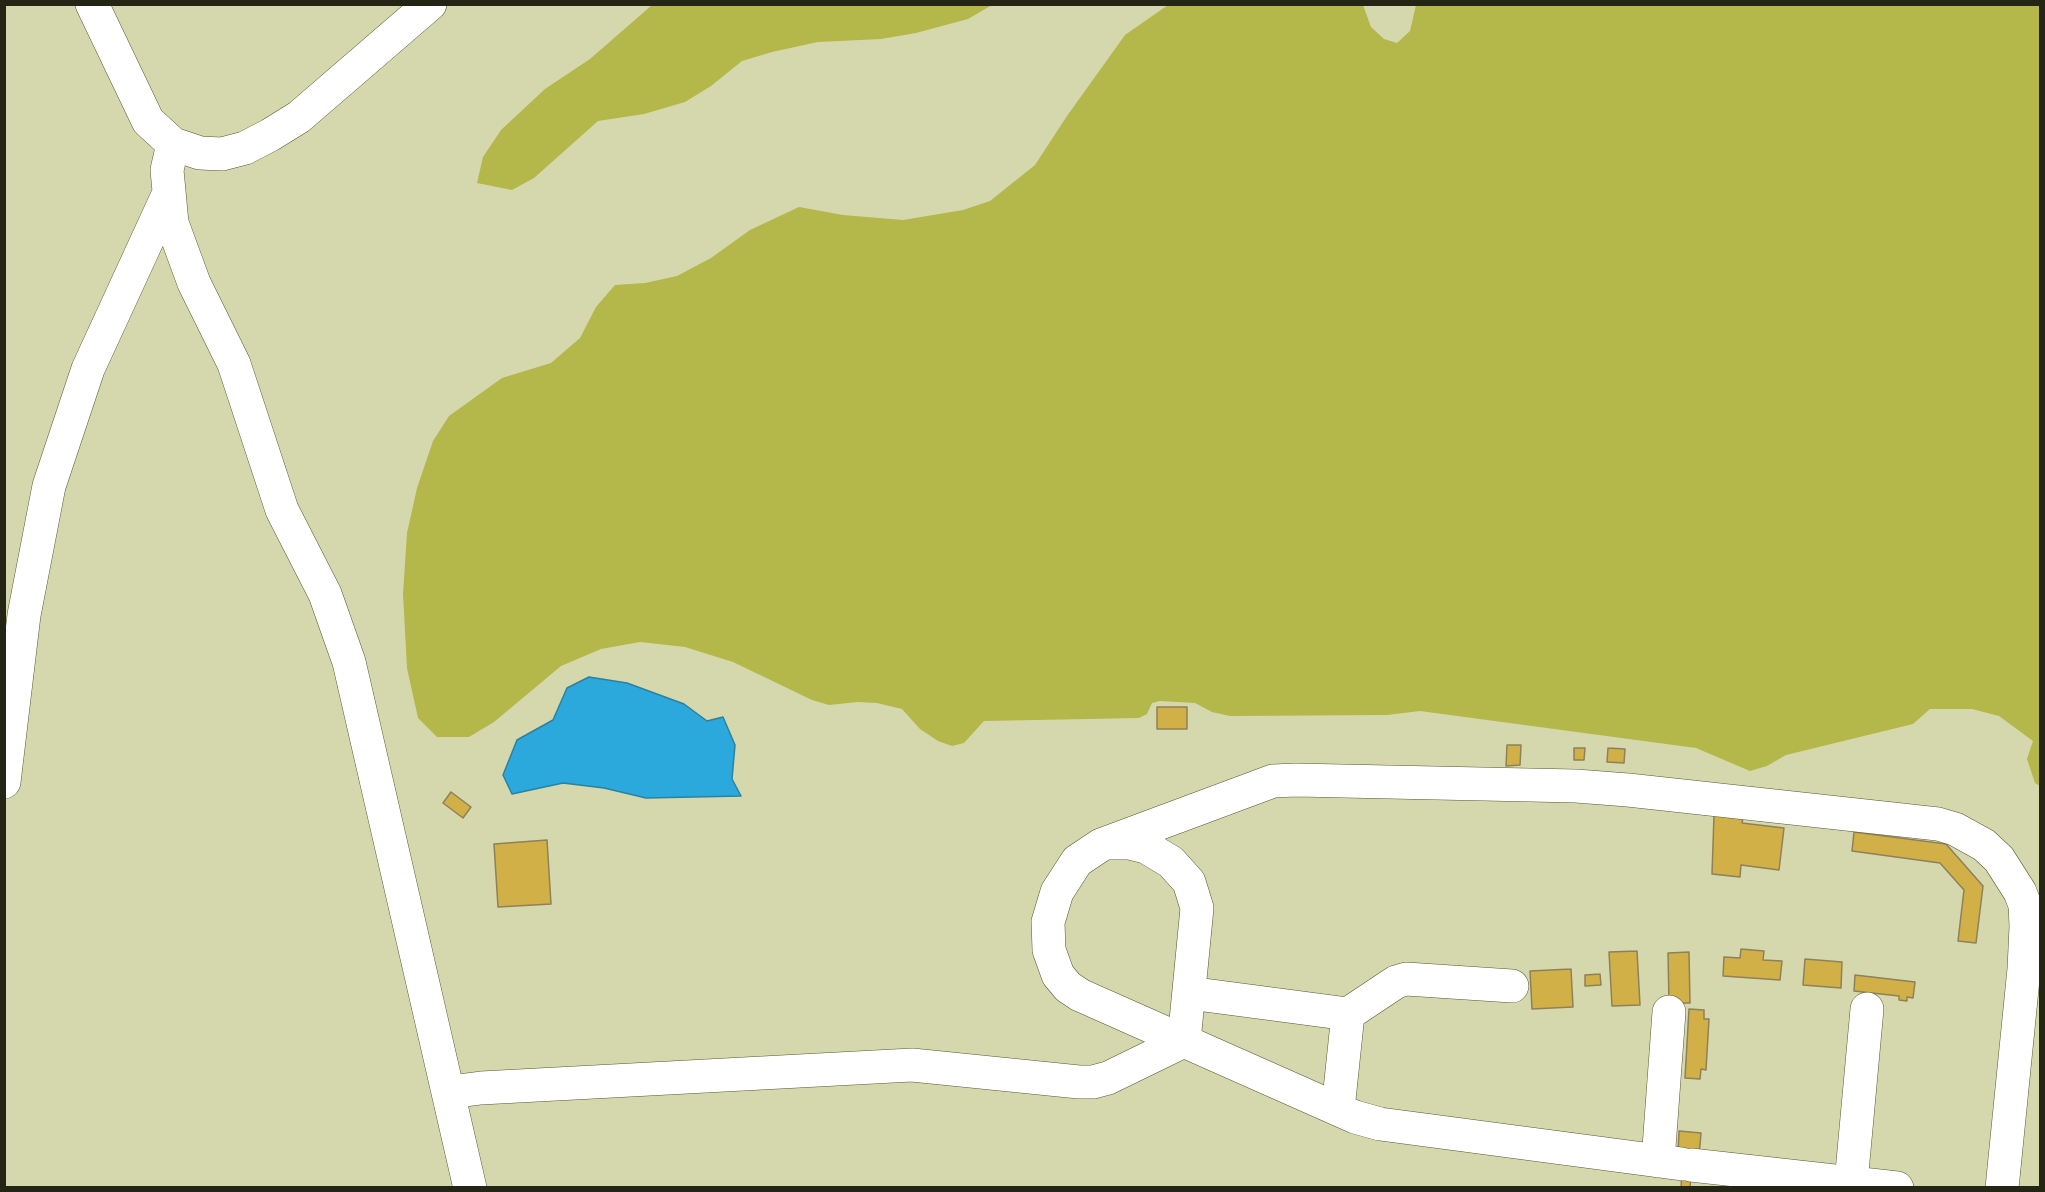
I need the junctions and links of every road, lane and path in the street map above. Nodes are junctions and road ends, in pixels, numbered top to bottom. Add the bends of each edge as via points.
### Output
1 (92, 4) edge
2 (430, 4) edge
3 (173, 144) junction
4 (168, 195) junction
5 (4, 782) edge
6 (1101, 845) junction
7 (1512, 986) dead end
8 (1189, 993) junction
9 (1867, 1009) dead end
10 (1669, 1012) dead end
11 (1348, 1014) junction
12 (1184, 1041) junction
13 (450, 1092) junction
14 (1338, 1109) junction
15 (1677, 1164) junction
16 (1834, 1184) edge
17 (470, 1188) edge
18 (1896, 1188) edge
19 (2002, 1188) edge

1 - 3 street via 148,121
2 - 3 street via 299,117 270,135 222,154 200,153
3 - 4 street via 167,170
4 - 5 street via 88,369 49,486 24,615
4 - 13 street via 172,223 194,283 234,364 282,510 325,594 349,662
6 - 8 street via 1146,847 1171,862 1189,882 1197,908
6 - 12 street via 1077,861 1057,892 1048,922 1048,950 1053,965 1068,987 1080,995
6 - 19 street via 1273,782 1296,780 1576,786 1955,829 1984,845 1999,859 2025,905 2024,969
7 - 11 street via 1406,979
8 - 11 street
8 - 12 street
9 - 16 street
10 - 15 street
11 - 14 street
12 - 13 street via 1093,1082 912,1065
12 - 14 street
13 - 17 street
14 - 15 street via 1380,1124
15 - 16 street
16 - 18 street

